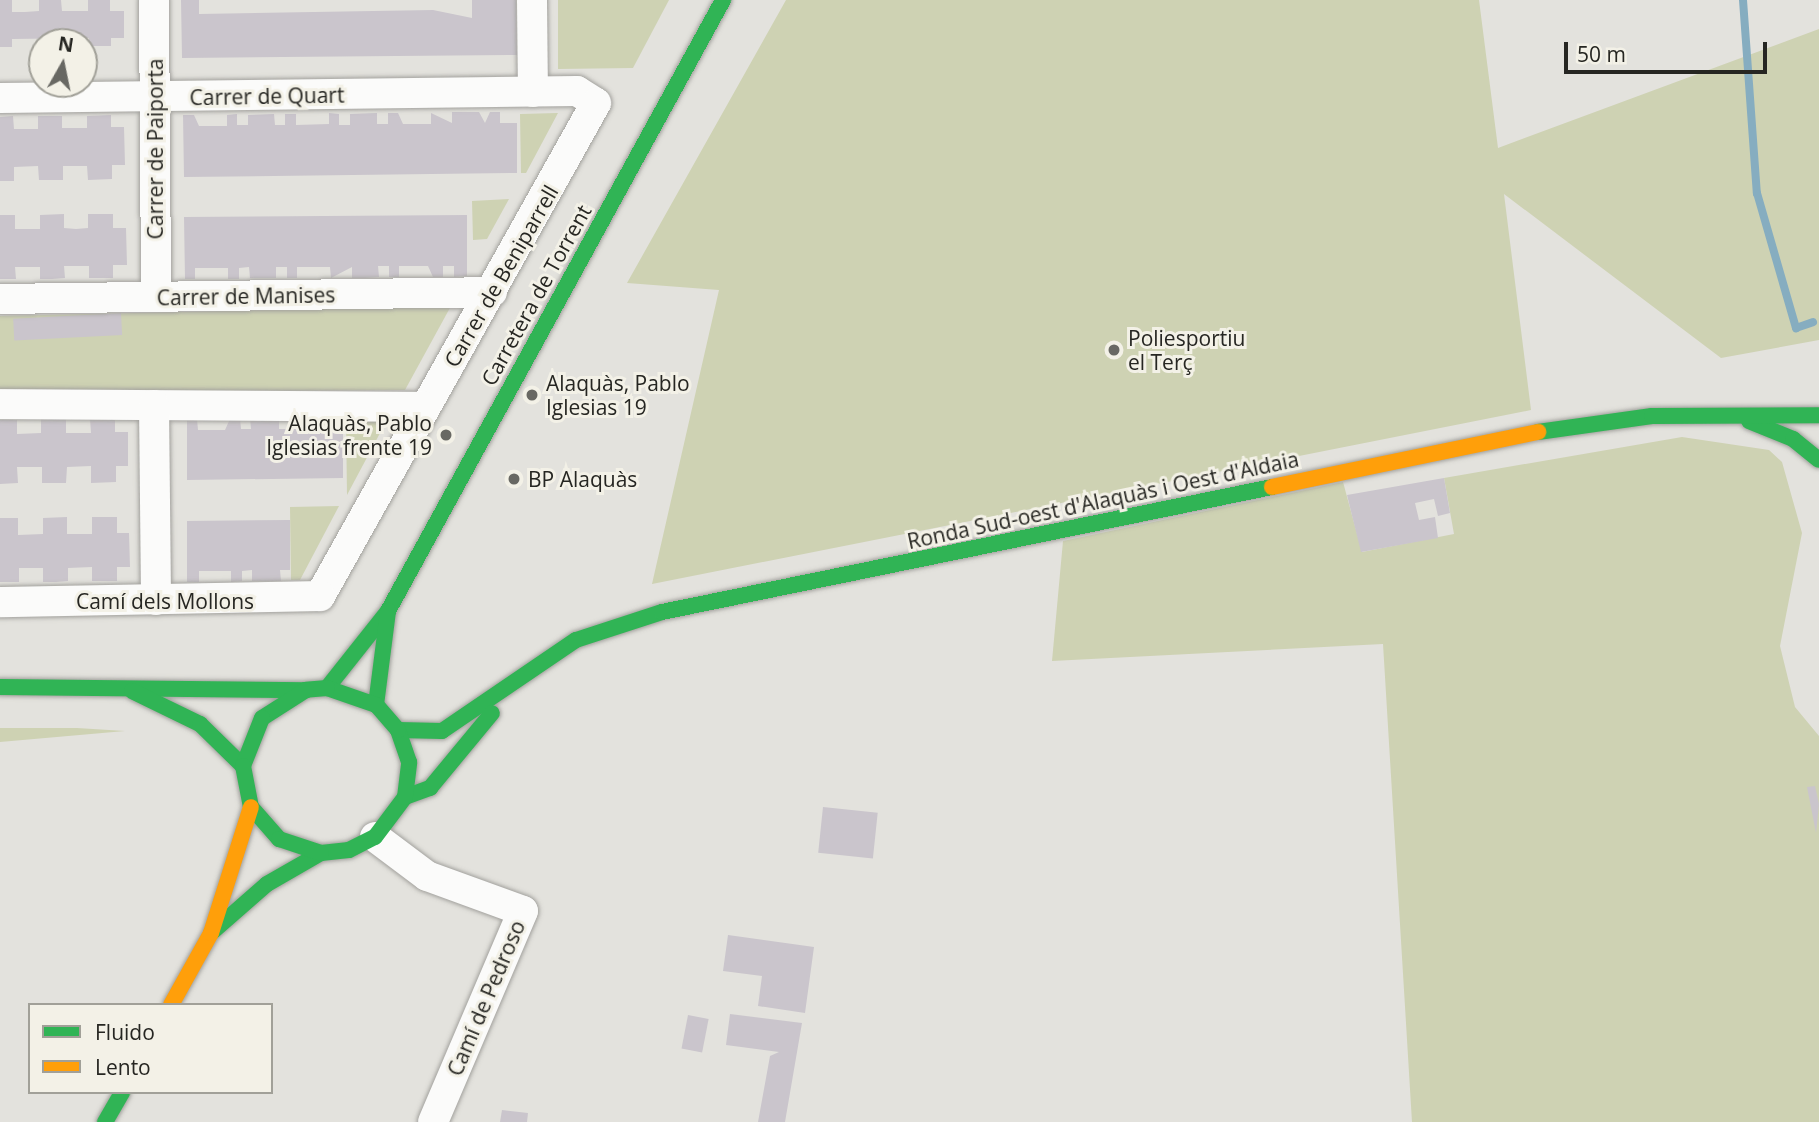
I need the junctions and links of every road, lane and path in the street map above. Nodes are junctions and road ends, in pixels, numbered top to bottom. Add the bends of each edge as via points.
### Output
1 (154, 0) edge
2 (532, 0) edge
3 (723, 0) edge
4 (533, 92) junction
5 (155, 97) junction
6 (0, 99) edge
7 (492, 292) junction
8 (156, 297) junction
9 (0, 299) edge
10 (0, 404) edge
11 (153, 405) junction
12 (425, 407) junction
13 (1719, 414) junction
14 (1819, 415) edge
15 (1819, 460) edge
16 (326, 589) joint
17 (156, 600) junction
18 (0, 601) edge
19 (388, 611) junction
20 (0, 687) edge
21 (124, 687) junction
22 (514, 687) junction
23 (327, 688) junction
24 (306, 690) junction
25 (376, 705) junction
26 (398, 730) junction
27 (243, 766) junction
28 (405, 797) junction
29 (251, 807) junction
30 (375, 837) junction
31 (321, 853) junction
32 (211, 933) junction
33 (172, 1003) edge
34 (121, 1094) edge
35 (105, 1122) edge
36 (433, 1122) edge

1 - 5 street, Carrer de Paiporta
2 - 4 street
3 - 19 main road, Carretera de Torrent
4 - 5 street, Carrer de Quart
4 - 7 street, Carrer de Beniparrell via 587,93 595,108
5 - 6 street, Carrer de Quart
5 - 8 street, Carrer de Paiporta
7 - 8 street, Carrer de Manises
7 - 12 street, Carrer de Beniparrell
8 - 9 street, Carrer de Manises
10 - 11 street
11 - 12 street
11 - 17 street
12 - 16 street, Carrer de Beniparrell
13 - 14 main road, Ronda Sud-oest d'Alaquàs i Oest d'Aldaia
13 - 15 main road, Ronda Sud-oest d'Alaquàs i Oest d'Aldaia via 1793,439
13 - 22 main road, Ronda Sud-oest d'Alaquàs i Oest d'Aldaia via 1652,416 1534,433 662,612 576,640
16 - 17 street, Camí dels Mollons via 307,601
17 - 18 street, Camí dels Mollons
19 - 23 main road, Carretera de Torrent
19 - 25 main road, Carretera de Torrent
20 - 21 main road
21 - 24 main road
21 - 27 main road via 200,724
22 - 26 main road, Ronda Sud-oest d'Alaquàs i Oest d'Aldaia via 442,732
22 - 28 main road, Ronda Sud-oest d'Alaquàs i Oest d'Aldaia via 430,788
23 - 24 main road
23 - 25 main road
24 - 27 main road via 262,718
25 - 26 main road
26 - 28 main road via 409,762
27 - 29 main road
28 - 30 main road
29 - 31 main road via 279,839
29 - 32 main road
30 - 31 main road via 349,850
30 - 36 street, Camí de Pedroso via 427,876 523,911
31 - 32 main road via 267,884
32 - 33 main road
34 - 35 main road

